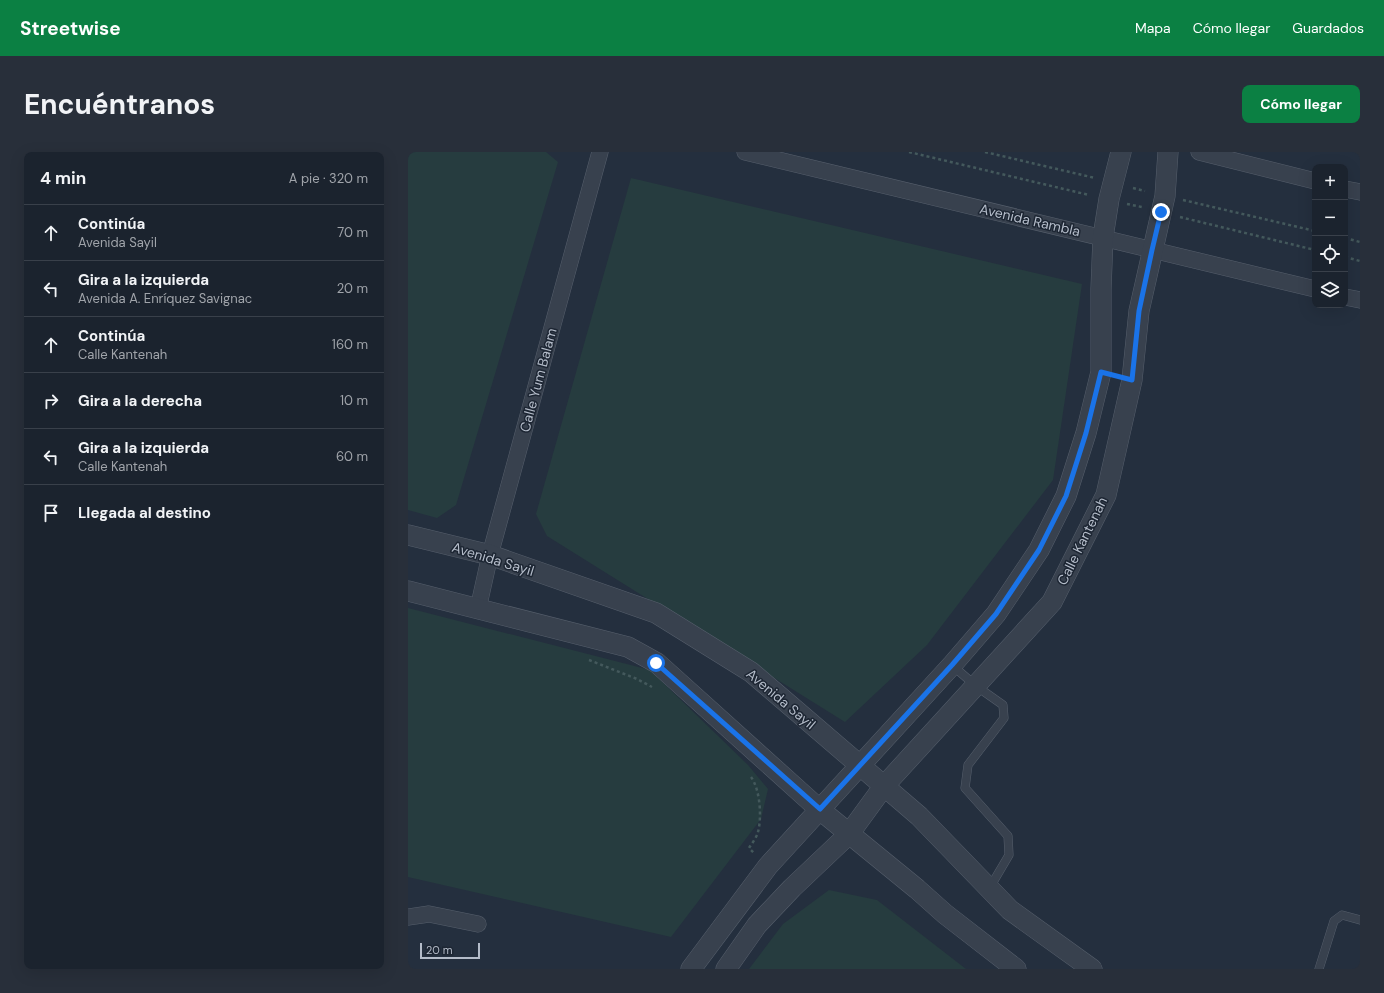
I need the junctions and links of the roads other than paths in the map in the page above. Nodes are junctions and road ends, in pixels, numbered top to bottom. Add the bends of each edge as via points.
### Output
1 (600, 152) edge
2 (745, 152) edge
3 (1121, 152) edge
4 (1168, 152) edge
5 (1199, 152) edge
6 (1312, 180) edge
7 (1348, 190) edge
8 (1360, 192) edge
9 (1103, 238) junction
10 (1152, 250) junction
11 (1312, 288) edge
12 (1348, 298) edge
13 (1360, 300) edge
14 (1101, 372) junction
15 (1132, 380) junction
16 (408, 535) edge
17 (490, 555) junction
18 (408, 591) edge
19 (478, 608) junction
20 (952, 665) junction
21 (976, 686) junction
22 (859, 765) junction
23 (884, 786) junction
24 (820, 809) junction
25 (849, 834) junction
26 (989, 889) junction
27 (408, 917) edge
28 (1360, 920) edge
29 (478, 924) dead end
30 (691, 969) edge
31 (726, 969) edge
32 (1016, 969) edge
33 (1092, 969) edge
34 (1319, 969) edge

1 - 17 street, Calle Yum Balam
2 - 9 street, Avenida Rambla
3 - 9 street via 1109,199
4 - 10 street, Calle Kantenah via 1165,196
5 - 6 street
7 - 8 street
9 - 10 street, Avenida Rambla
9 - 14 street via 1100,289
10 - 11 street, Avenida Rambla
10 - 15 street, Calle Kantenah via 1139,311
12 - 13 street
14 - 15 street
14 - 20 street via 1086,433 1066,496 1039,550 996,614
15 - 21 street, Calle Kantenah via 1106,495 1056,595
16 - 17 street, Avenida Sayil
17 - 19 street, Calle Yum Balam
17 - 22 street, Avenida Sayil via 656,613 751,672
18 - 19 street
19 - 24 street via 628,647 656,663
20 - 21 lane
20 - 22 street
21 - 23 street, Calle Kantenah
21 - 26 lane via 1003,705 1004,718 968,765 965,788 1008,836 1009,855
22 - 23 street, Avenida Sayil
22 - 24 street
23 - 25 street, Calle Kantenah
23 - 26 street, Avenida Sayil via 919,816
24 - 25 street
24 - 30 street via 768,866
25 - 31 street, Calle Kantenah via 792,888 757,926
25 - 32 street
26 - 33 street, Avenida Sayil via 1010,910
27 - 29 street via 429,914
28 - 34 lane via 1342,915 1334,921

